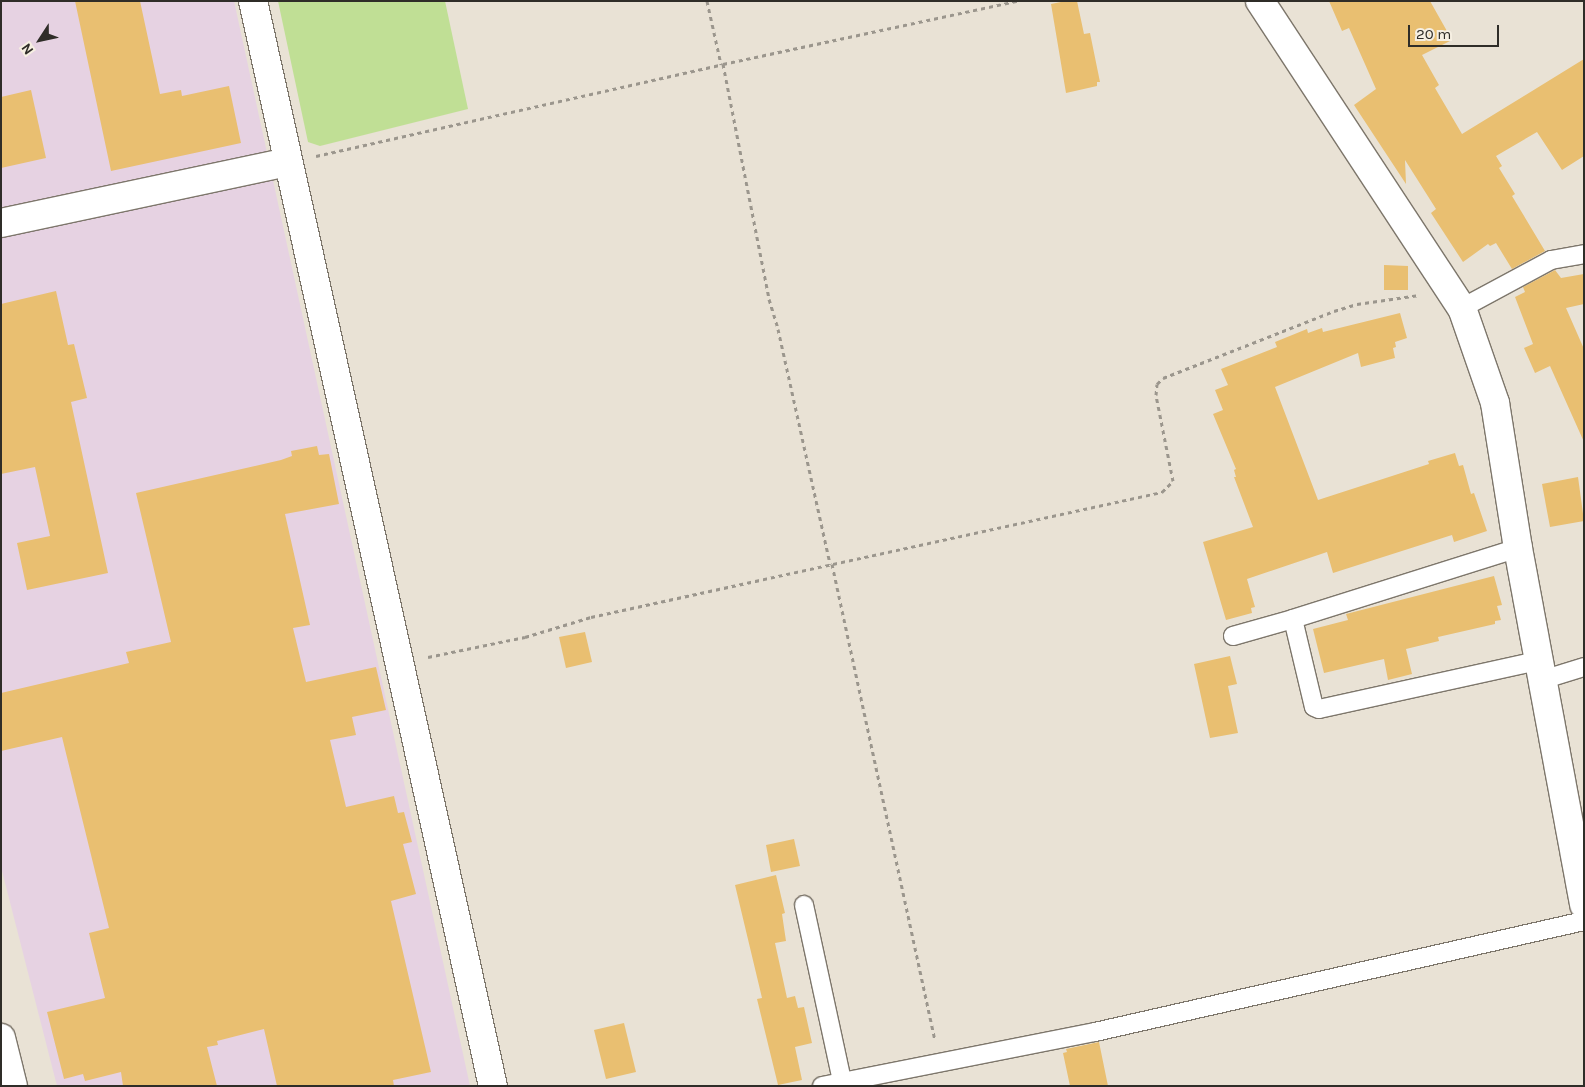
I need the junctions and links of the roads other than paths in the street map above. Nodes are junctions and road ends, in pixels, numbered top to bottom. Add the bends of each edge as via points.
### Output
1 (253, 1) edge
2 (1260, 1) edge
3 (288, 162) junction
4 (1, 223) edge
5 (1584, 254) edge
6 (1457, 299) junction
7 (1518, 548) junction
8 (1293, 619) junction
9 (1233, 636) dead end
10 (1584, 667) edge
11 (1540, 671) junction
12 (804, 905) dead end
13 (1584, 905) edge
14 (1584, 921) edge
15 (1, 1038) edge
16 (842, 1081) junction
17 (13, 1086) edge
18 (493, 1086) edge
19 (822, 1086) edge

1 - 3 street
2 - 6 street
3 - 4 street
3 - 18 street
5 - 6 lane via 1551,260
6 - 7 street via 1495,403
7 - 8 lane
7 - 11 street
8 - 9 lane
8 - 11 lane via 1314,707 1319,709
10 - 11 lane
11 - 13 street
12 - 16 lane
14 - 16 lane via 1095,1032
15 - 17 street
16 - 19 lane

